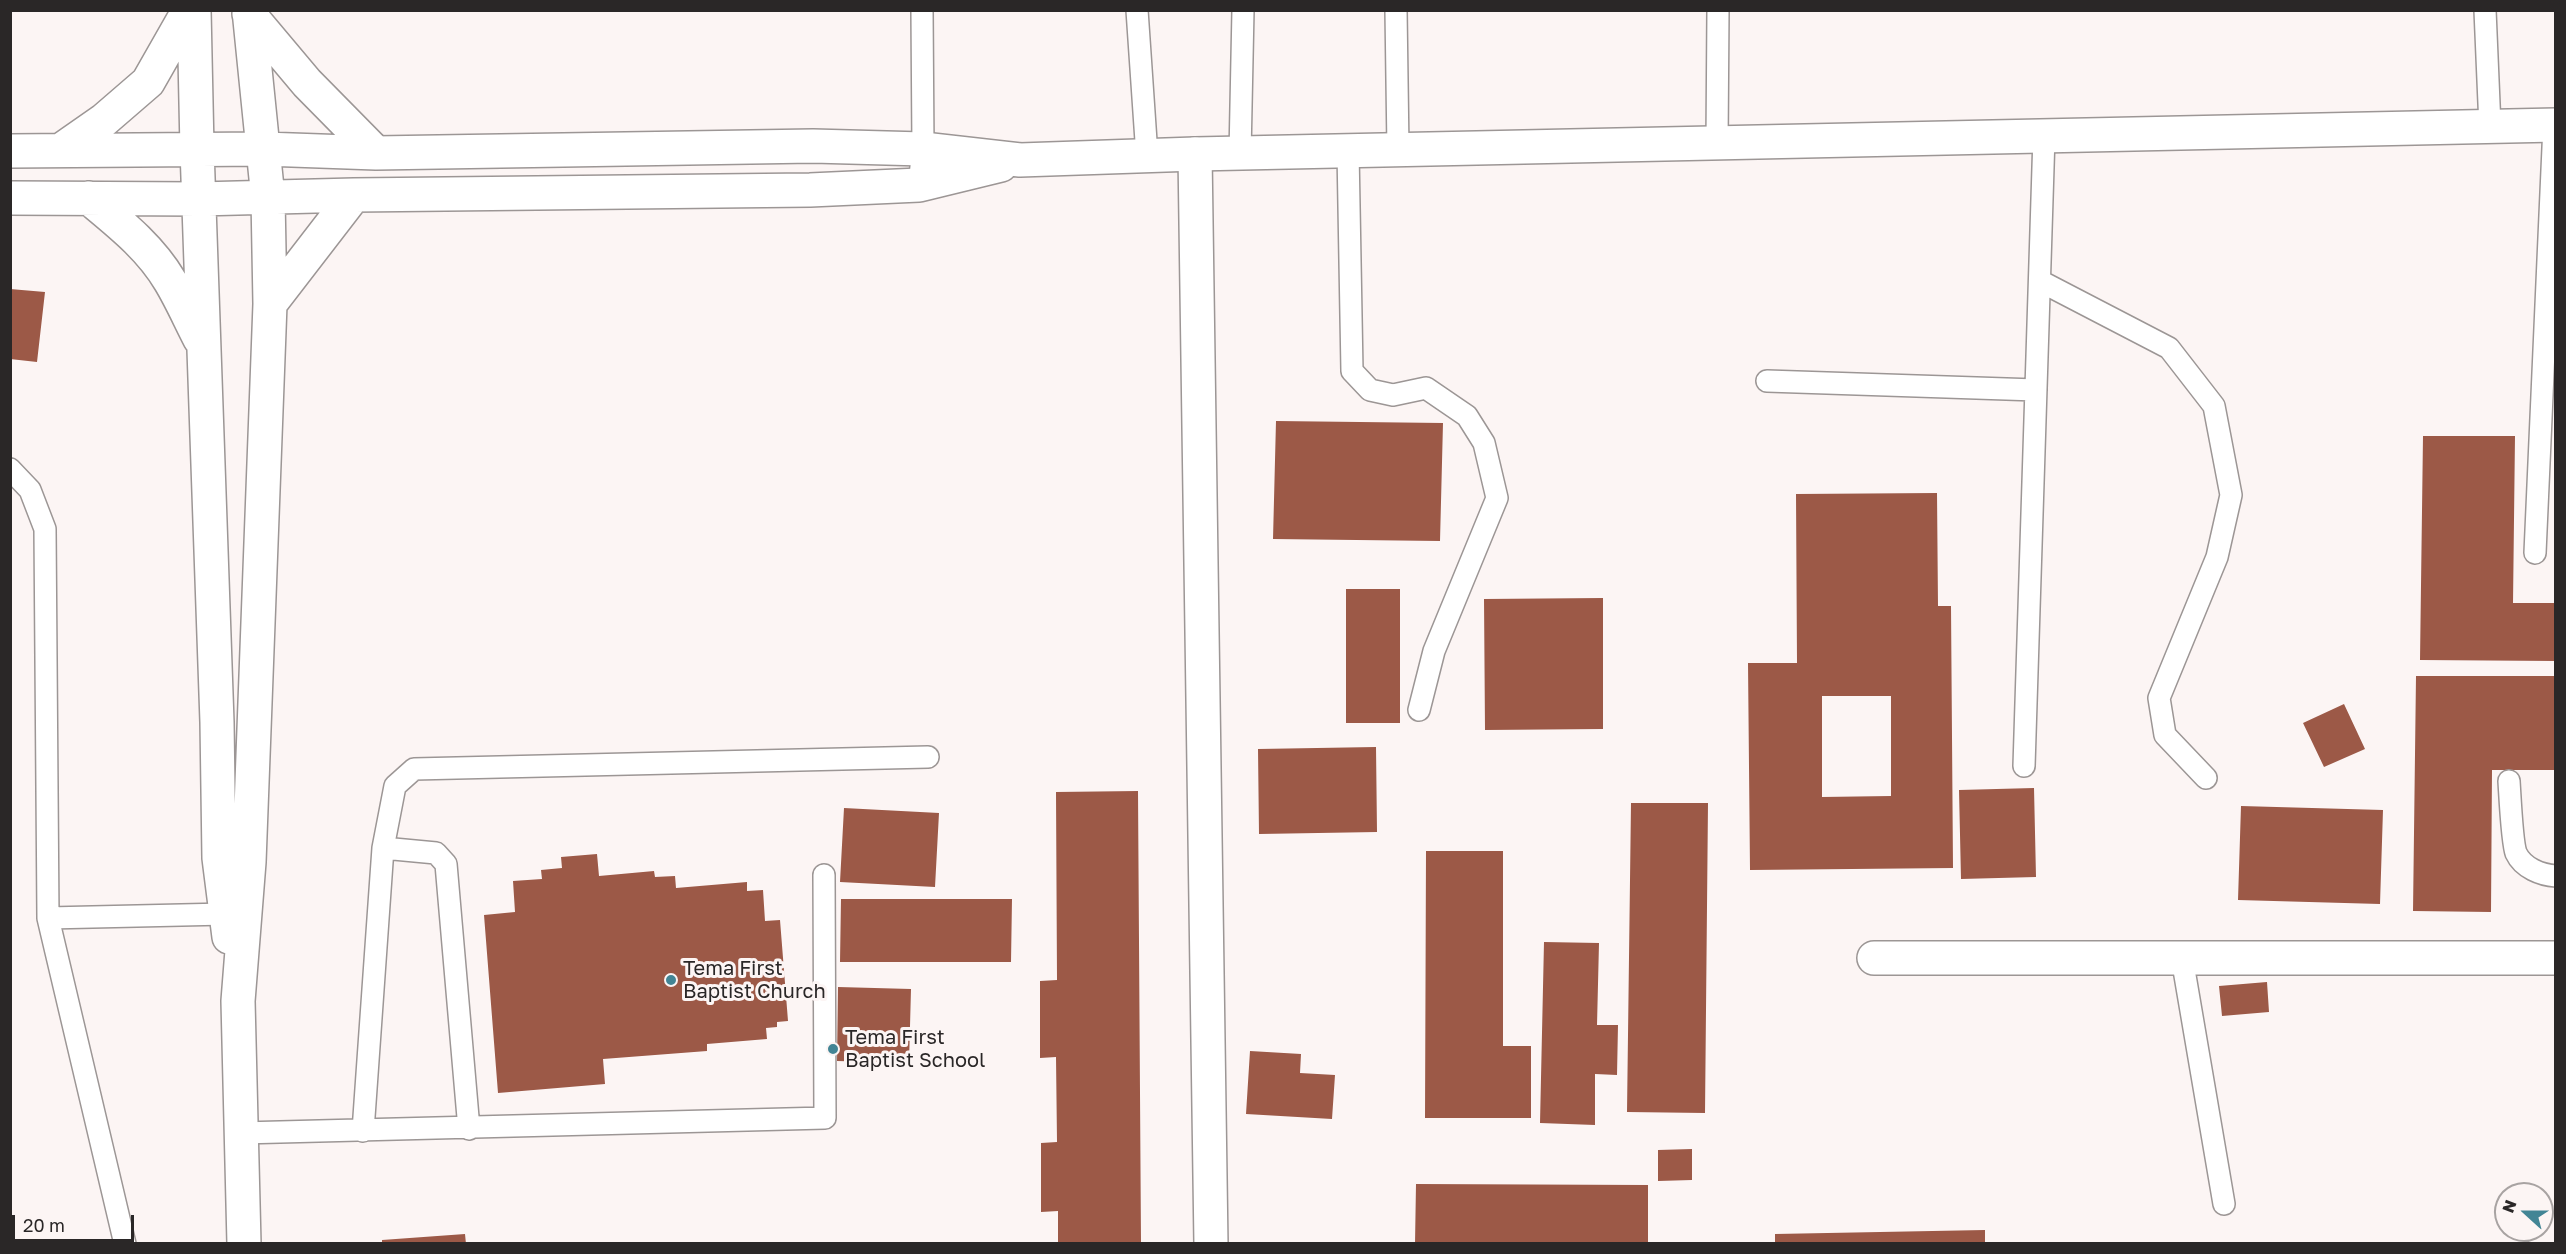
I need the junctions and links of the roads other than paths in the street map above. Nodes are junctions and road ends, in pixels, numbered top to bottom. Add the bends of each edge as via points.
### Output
1 (189, 10) edge
2 (194, 10) edge
3 (922, 10) edge
4 (1137, 10) edge
5 (1242, 10) edge
6 (1396, 10) edge
7 (1718, 10) edge
8 (2485, 10) edge
9 (249, 12) edge
10 (2555, 125) edge
11 (2490, 127) junction
12 (2044, 136) junction
13 (1717, 143) junction
14 (197, 149) junction
15 (264, 149) junction
16 (923, 149) junction
17 (61, 150) junction
18 (1398, 150) junction
19 (10, 151) edge
20 (1348, 151) junction
21 (376, 153) junction
22 (1195, 154) junction
23 (1240, 154) junction
24 (1147, 156) junction
25 (1020, 160) junction
26 (919, 185) junction
27 (354, 195) junction
28 (10, 198) edge
29 (89, 198) junction
30 (268, 198) junction
31 (199, 199) junction
32 (2040, 281) junction
33 (270, 304) junction
34 (205, 349) junction
35 (1767, 381) dead end
36 (2036, 390) junction
37 (10, 469) edge
38 (2535, 553) dead end
39 (1419, 710) dead end
40 (927, 757) dead end
41 (2024, 766) dead end
42 (2206, 778) dead end
43 (2509, 781) dead end
44 (383, 848) junction
45 (824, 875) dead end
46 (2556, 876) edge
47 (226, 914) junction
48 (48, 918) junction
49 (1874, 958) dead end
50 (2182, 958) junction
51 (2556, 958) edge
52 (238, 1001) junction
53 (470, 1129) junction
54 (363, 1131) junction
55 (241, 1134) junction
56 (2224, 1204) dead end
57 (125, 1244) edge
58 (244, 1244) edge
59 (1211, 1244) edge

1 - 17 main road via 148,82
2 - 14 main road
3 - 16 lane
4 - 24 lane
5 - 23 lane
6 - 18 lane
7 - 13 lane
8 - 11 lane
9 - 15 main road
9 - 21 main road via 307,83
10 - 11 main road
10 - 38 lane
11 - 12 main road
12 - 13 main road
12 - 32 lane
13 - 18 main road
14 - 15 main road
14 - 17 main road
14 - 31 main road
15 - 21 main road
15 - 30 main road
16 - 21 main road
16 - 25 main road
16 - 26 lane
17 - 19 main road
18 - 20 main road
20 - 23 main road
20 - 39 lane via 1352,371 1370,390 1393,395 1426,388 1467,416 1484,443 1497,498 1434,651
22 - 23 main road
22 - 24 main road
22 - 59 main road
24 - 25 main road
25 - 26 main road
26 - 27 main road via 810,190
27 - 30 main road
27 - 33 main road
28 - 29 main road
29 - 31 main road
29 - 34 main road via 134,236 170,280
30 - 31 main road
30 - 33 main road
31 - 34 main road
32 - 36 lane
32 - 42 lane via 2169,348 2214,406 2231,495 2217,557 2159,698 2165,735
33 - 52 main road via 249,862
34 - 47 main road via 219,858
35 - 36 lane
36 - 41 lane
37 - 48 lane via 30,490 45,529
40 - 44 lane via 414,770 395,786
43 - 46 lane via 2516,852 2528,867
44 - 53 lane via 436,853 446,864
44 - 54 lane
45 - 53 lane via 825,1118
47 - 48 lane
47 - 52 main road
48 - 57 lane
49 - 50 main road
50 - 51 main road
50 - 56 lane
52 - 55 main road
53 - 54 lane
54 - 55 lane
55 - 58 main road

